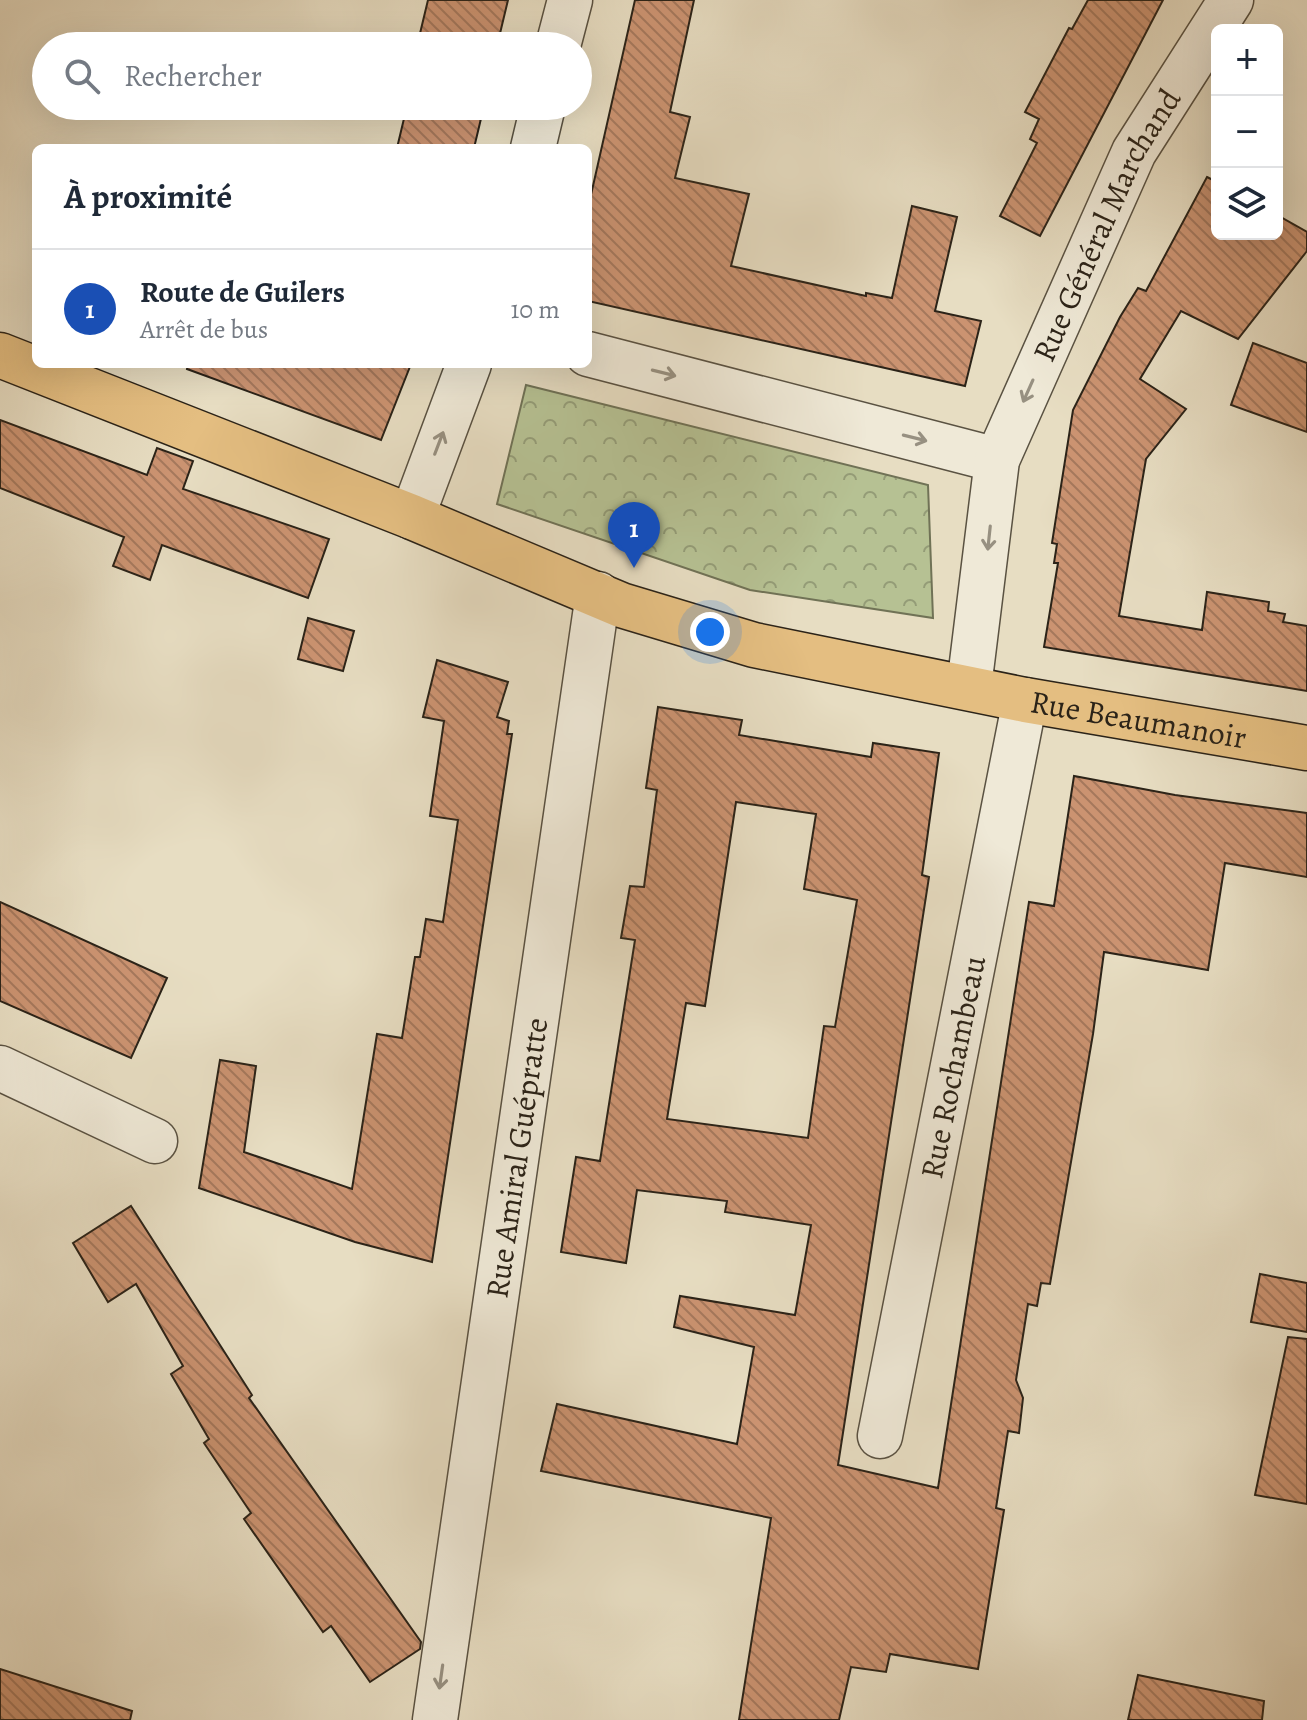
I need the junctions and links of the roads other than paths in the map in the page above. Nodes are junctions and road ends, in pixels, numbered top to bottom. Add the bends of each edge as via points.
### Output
1 (570, 0) edge
2 (1231, 0) edge
3 (562, 32) edge
4 (540, 120) edge
5 (534, 144) edge
6 (0, 355) edge
7 (592, 355) edge
8 (32, 368) edge
9 (33, 368) edge
10 (468, 368) edge
11 (997, 460) junction
12 (412, 517) junction
13 (598, 594) junction
14 (969, 687) junction
15 (1025, 700) junction
16 (1307, 748) edge
17 (0, 1068) edge
18 (155, 1141) dead end
19 (880, 1436) dead end
20 (435, 1720) edge

1 - 3 street
2 -> 11 street, Rue Général Marchand via 1134,152
4 - 5 street
6 - 8 main road, Rue Beaumanoir
7 -> 11 street
9 - 12 main road, Rue Beaumanoir
12 -> 10 street
11 -> 14 street, Rue Général Marchand
12 - 13 main road, Rue Beaumanoir
13 - 14 main road, Rue Beaumanoir via 754,645
13 -> 20 street, Rue Amiral Guépratte
14 - 15 main road, Rue Beaumanoir
15 - 16 main road, Rue Beaumanoir
15 - 19 street, Rue Rochambeau
17 - 18 street

